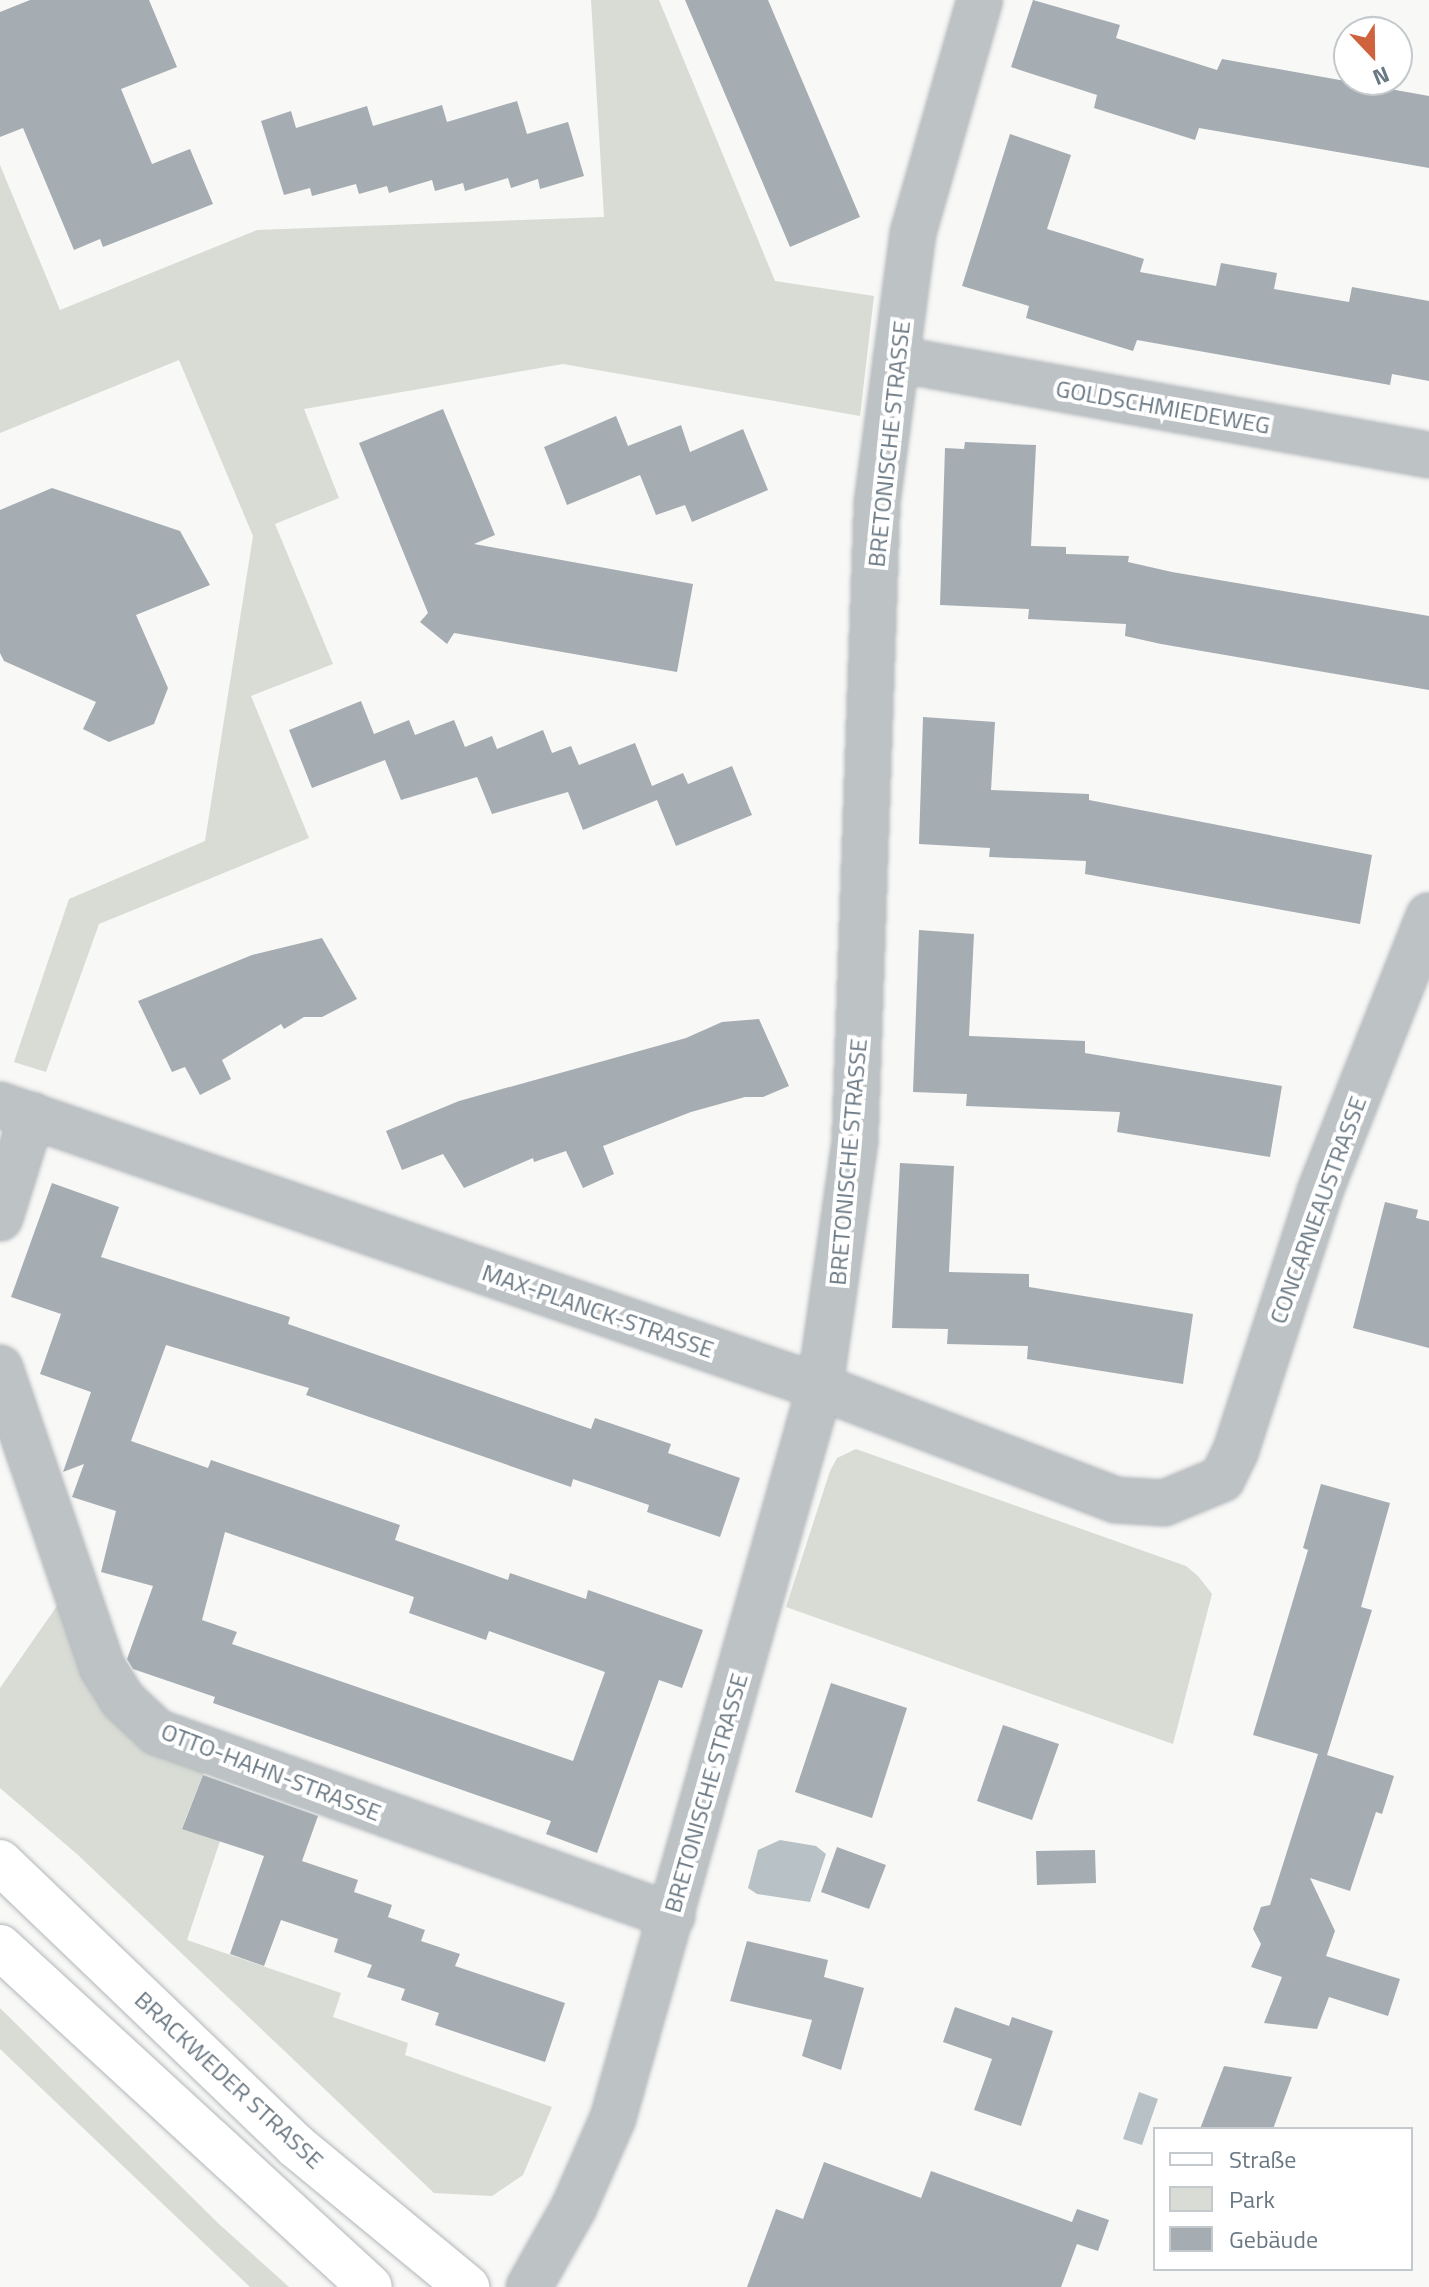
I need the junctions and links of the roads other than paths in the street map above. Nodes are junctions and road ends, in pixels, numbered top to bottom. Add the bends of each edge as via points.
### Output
1 (980, 0) edge
2 (896, 359) junction
3 (1429, 455) edge
4 (1429, 916) edge
5 (16, 1110) edge
6 (0, 1218) edge
7 (0, 1368) edge
8 (820, 1387) junction
9 (1196, 1493) joint
10 (0, 1862) edge
11 (672, 1916) junction
12 (0, 1947) edge
13 (370, 2287) edge
14 (467, 2287) edge
15 (529, 2287) edge

1 - 2 street, BRETONISCHE STRASSE via 919,201
2 - 3 street, GOLDSCHMIEDEWEG
2 - 8 street, BRETONISCHE STRASSE via 877,503 855,1140
4 - 9 street, CONCARNEAUSTRASSE via 1320,1191 1236,1450 1222,1479
5 - 6 street
5 - 8 street, MAX-PLANCK-STRASSE
7 - 11 street, OTTO-HAHN-STRASSE via 103,1668 122,1699 157,1732
8 - 9 street, MAX-PLANCK-STRASSE via 1116,1500 1164,1503
8 - 11 street, BRETONISCHE STRASSE
10 - 14 main road, BRACKWEDER STRASSE via 296,2146
11 - 15 street, BRETONISCHE STRASSE via 613,2118 574,2207
12 - 13 main road

